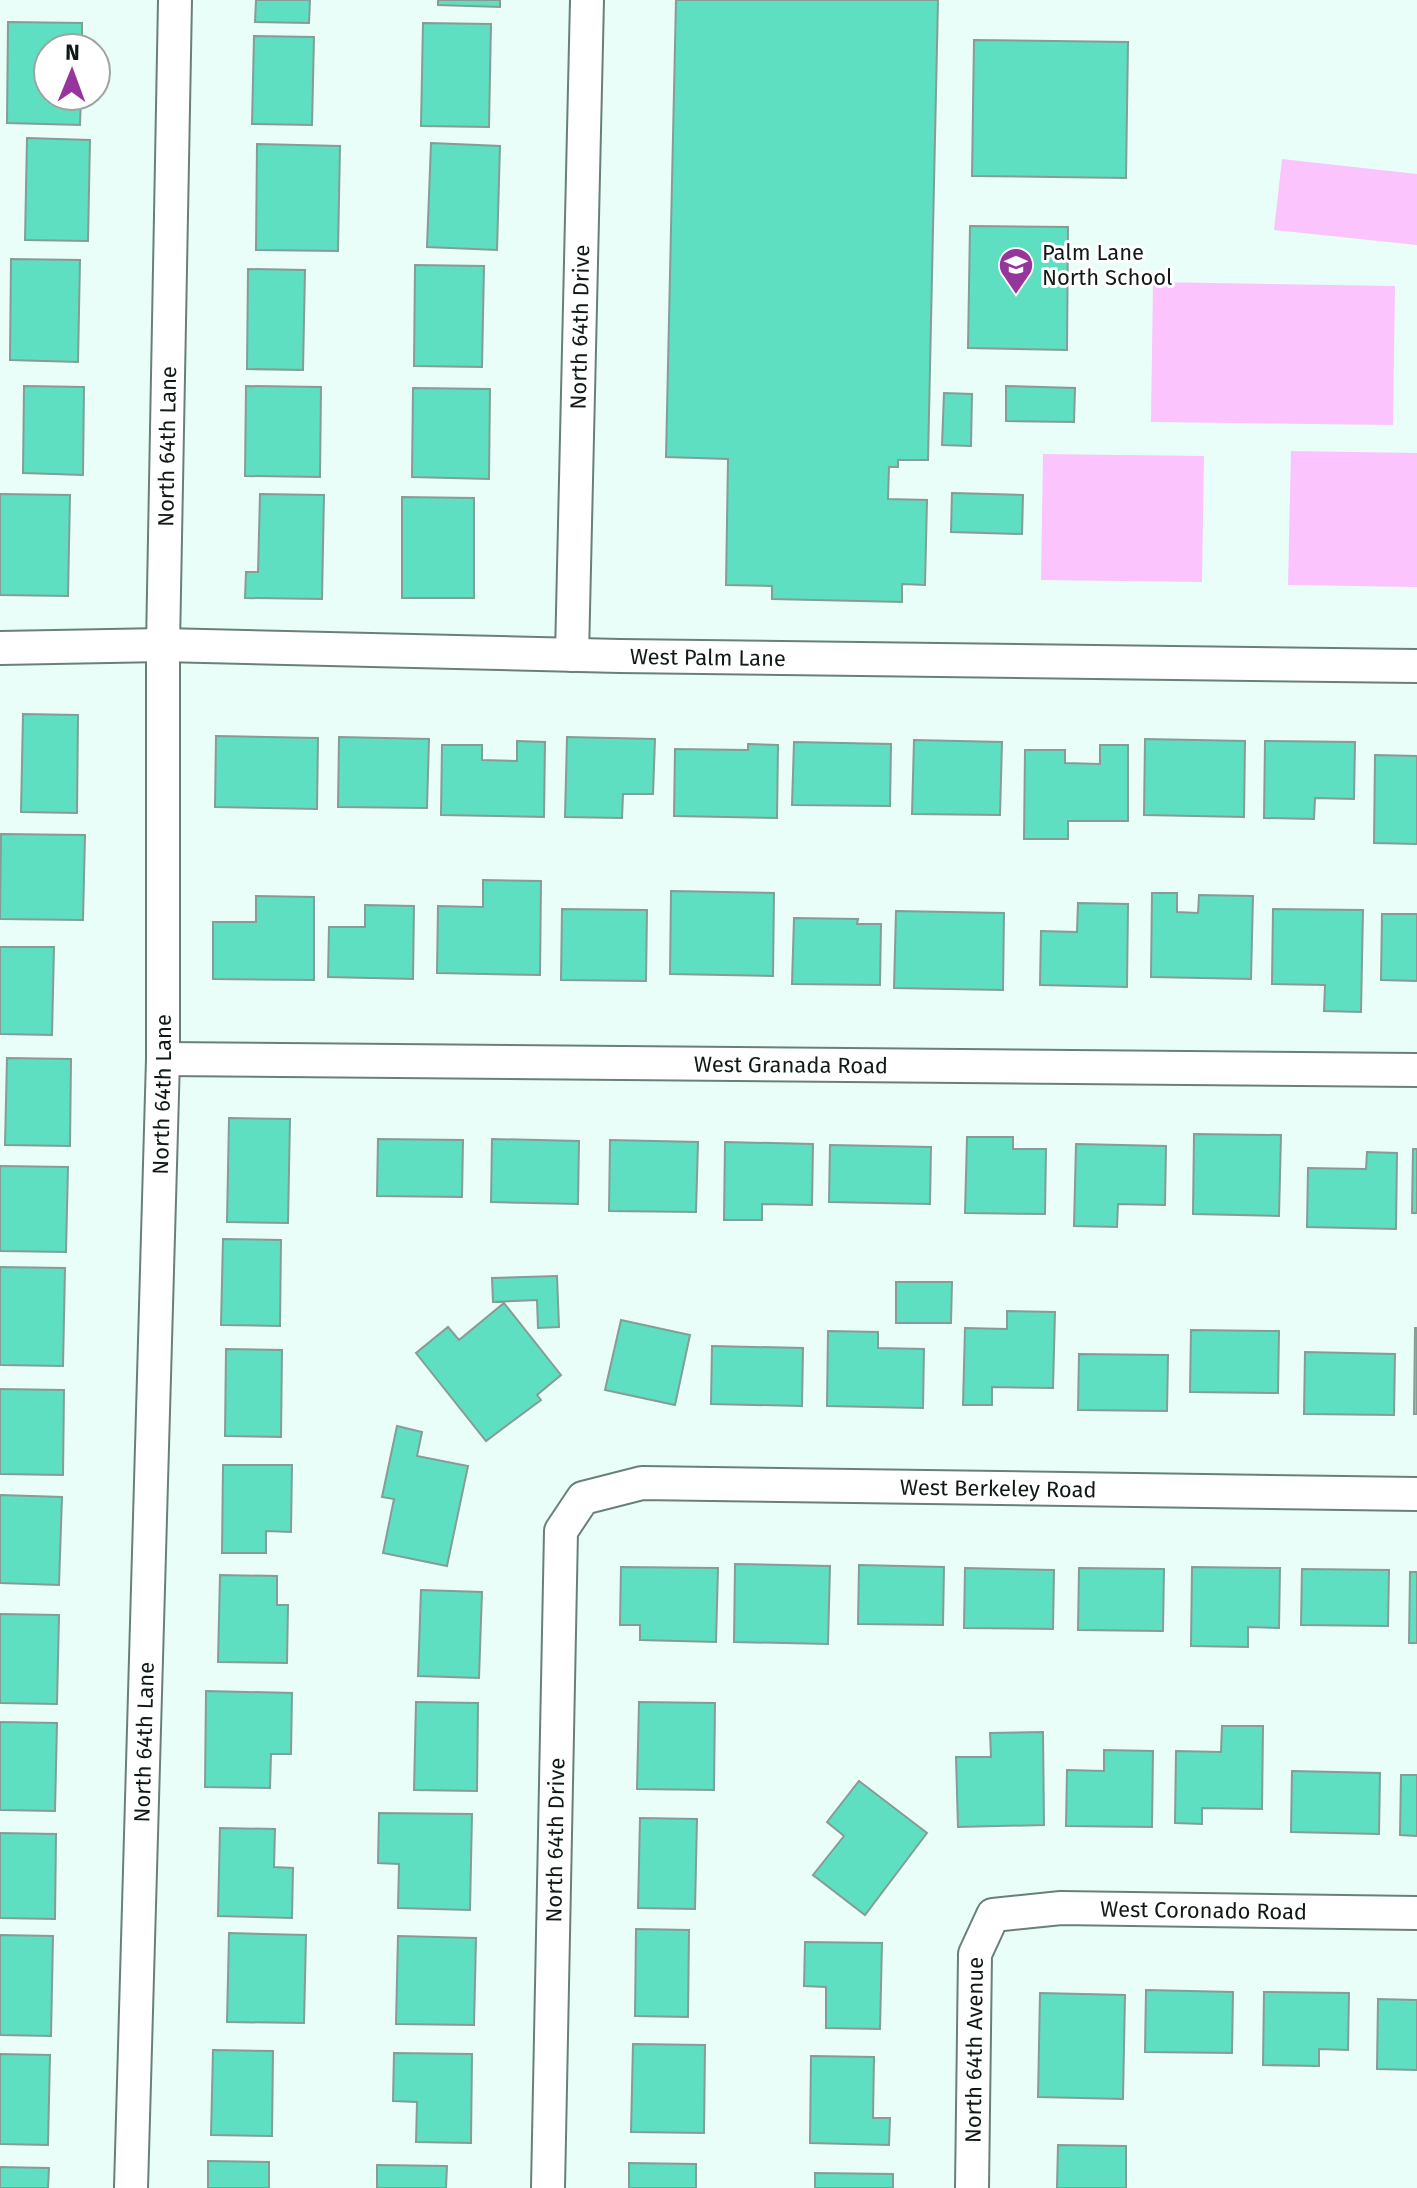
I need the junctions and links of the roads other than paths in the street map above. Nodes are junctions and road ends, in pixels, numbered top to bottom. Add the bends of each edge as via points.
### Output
1 (175, 0) edge
2 (587, 0) edge
3 (163, 645) junction
4 (0, 648) edge
5 (572, 655) junction
6 (1417, 666) edge
7 (163, 1059) junction
8 (1417, 1070) edge
9 (1417, 1494) edge
10 (583, 1498) joint
11 (1417, 1913) edge
12 (993, 1915) joint
13 (131, 2188) edge
14 (548, 2188) edge
15 (972, 2188) edge

1 - 3 street, North 64th Lane
2 - 5 street, North 64th Drive
3 - 4 street, West Palm Lane
3 - 5 street, West Palm Lane
3 - 7 street, North 64th Lane
5 - 6 street, West Palm Lane
7 - 8 street, West Granada Road
7 - 13 street, North 64th Lane
9 - 10 street, West Berkeley Road via 642,1483
10 - 14 street, North 64th Drive via 561,1531
11 - 12 street, West Coronado Road via 1061,1908
12 - 15 street, North 64th Avenue via 975,1954

